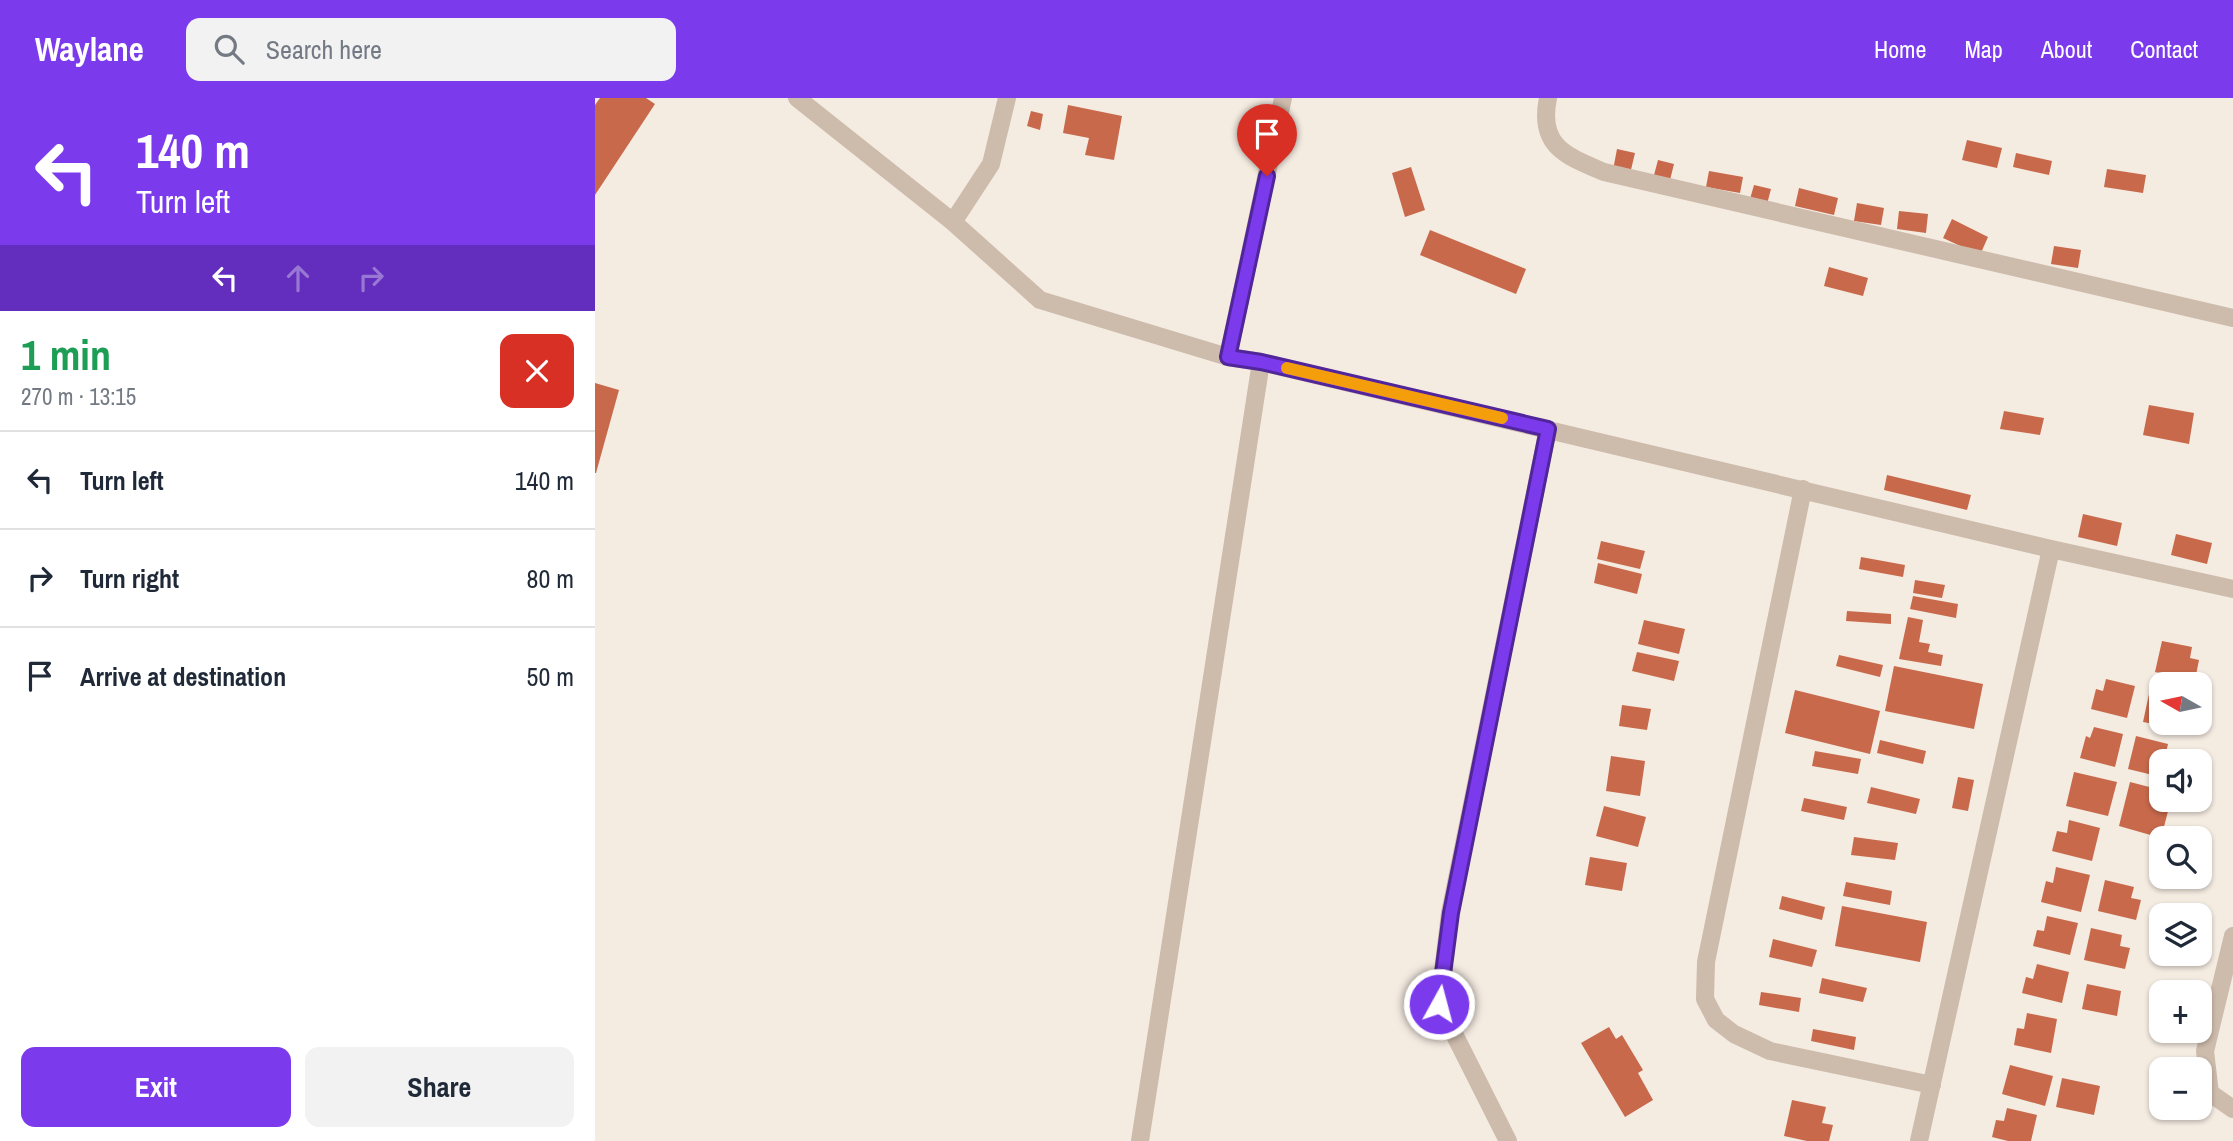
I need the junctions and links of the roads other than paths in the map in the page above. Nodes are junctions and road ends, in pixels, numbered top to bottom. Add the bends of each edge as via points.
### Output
1 (797, 98) edge
2 (1007, 98) edge
3 (1283, 98) edge
4 (1548, 98) edge
5 (953, 222) junction
6 (2233, 318) edge
7 (1228, 357) junction
8 (1261, 362) junction
9 (1548, 429) junction
10 (1803, 489) junction
11 (2051, 549) junction
12 (2233, 589) edge
13 (2233, 936) edge
14 (1932, 1085) junction
15 (2233, 1109) edge
16 (1140, 1141) edge
17 (1508, 1141) edge
18 (1919, 1141) edge

1 - 5 street
2 - 5 street via 991,164
3 - 7 street
4 - 6 street via 1547,130 1556,147 1604,172
5 - 7 street via 1040,300
7 - 8 street
8 - 9 street
8 - 16 street
9 - 10 street
9 - 17 street via 1451,913 1439,1004
10 - 11 street
10 - 14 street via 1706,962 1705,999 1716,1020 1769,1051
11 - 12 street
11 - 14 street
13 - 15 street via 2205,1051 2210,1093
14 - 18 street

